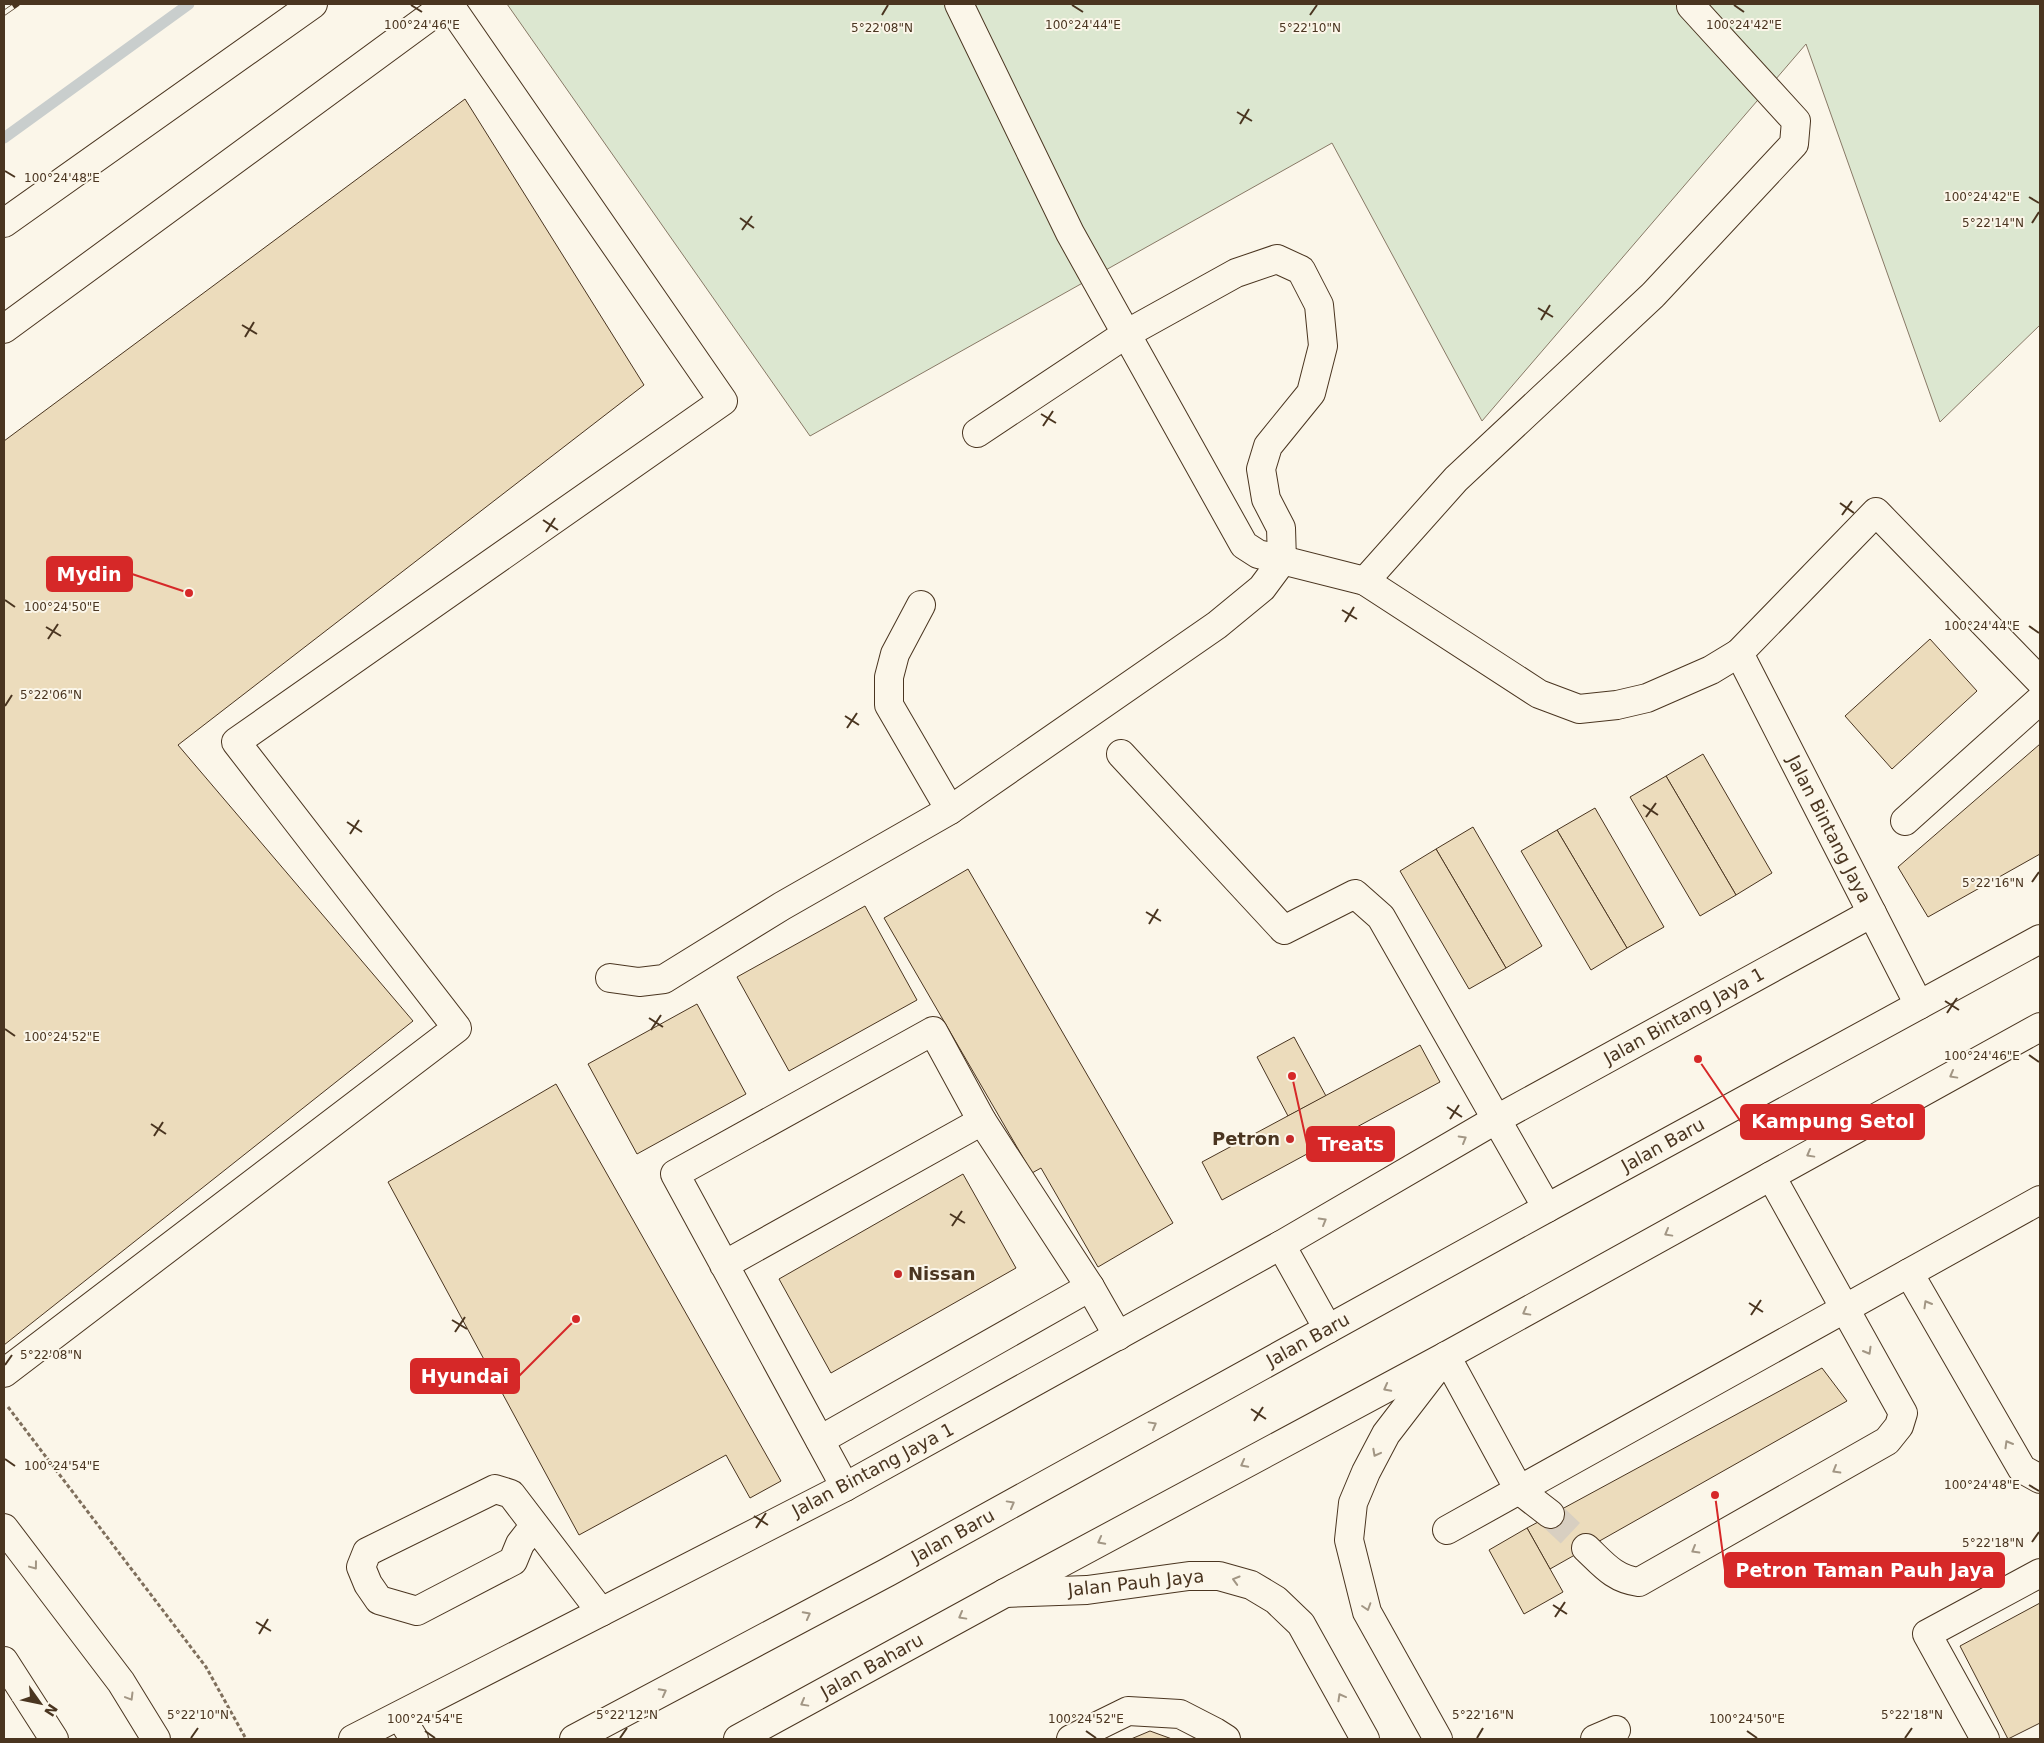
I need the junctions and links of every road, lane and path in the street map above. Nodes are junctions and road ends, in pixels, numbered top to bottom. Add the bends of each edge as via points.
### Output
1 (313, 4) edge
2 (448, 4) edge
3 (959, 4) edge
4 (1691, 6) dead end
5 (4, 223) edge
6 (4, 329) edge
7 (1126, 334) junction
8 (977, 433) dead end
9 (1282, 561) junction
10 (1365, 581) junction
11 (921, 605) dead end
12 (1739, 653) junction
13 (2040, 681) edge
14 (2040, 700) edge
15 (1121, 754) dead end
16 (950, 810) junction
17 (1905, 821) dead end
18 (1872, 913) junction
19 (2040, 939) edge
20 (610, 978) dead end
21 (1919, 1005) junction
22 (2040, 1026) edge
23 (1497, 1119) junction
24 (982, 1121) junction
25 (1771, 1176) junction
26 (2040, 1200) edge
27 (1547, 1208) junction
28 (1281, 1245) junction
29 (724, 1265) junction
30 (1909, 1273) junction
31 (1090, 1287) junction
32 (1844, 1309) junction
33 (1328, 1329) junction
34 (1118, 1336) junction
35 (1446, 1356) junction
36 (4, 1373) edge
37 (4, 1401) edge
38 (820, 1440) junction
39 (2040, 1479) edge
40 (846, 1487) junction
41 (1519, 1490) junction
42 (1550, 1514) tunnel mouth
43 (534, 1526) junction
44 (4, 1528) edge
45 (1448, 1530) dead end
46 (1586, 1548) tunnel mouth
47 (2040, 1573) edge
48 (1005, 1593) junction
49 (601, 1612) junction
50 (4, 1661) edge
51 (400, 1716) junction
52 (54, 1739) edge
53 (156, 1739) edge
54 (246, 1739) edge
55 (353, 1739) edge
56 (414, 1739) edge
57 (574, 1739) edge
58 (738, 1739) edge
59 (1071, 1739) edge
60 (1226, 1739) edge
61 (1364, 1739) edge
62 (1438, 1739) edge
63 (1986, 1739) edge

1 - 5 main road
2 - 6 main road
2 - 36 main road via 723,401 236,742 457,1028
3 - 7 main road via 1070,233
4 - 10 main road via 1796,121 1794,144 1653,295 1456,479
7 - 8 main road
7 - 9 main road via 1244,545 1258,554
7 - 9 main road via 1236,274 1278,259 1302,270 1319,306 1323,346 1310,393 1268,446 1261,469 1266,499 1281,528
9 - 10 main road
9 - 16 main road via 1262,588 1217,625
10 - 12 main road via 1539,694 1579,709 1646,698 1711,670
11 - 16 main road via 895,654 889,677 888,706
12 - 13 main road via 1876,512
12 - 18 main road, Jalan Bintang Jaya
14 - 17 main road
15 - 23 main road via 1284,930 1355,894 1381,917
16 - 20 main road via 782,906 664,979 639,982
18 - 21 main road, Jalan Bintang Jaya
18 - 23 main road, Jalan Bintang Jaya 1
19 - 21 main road, Jalan Baru
21 - 27 main road, Jalan Baru
22 -> 25 main road
23 - 27 main road
28 -> 23 main road, Jalan Bintang Jaya 1
24 - 29 main road
24 - 29 main road via 932,1031 674,1174
24 - 31 main road
25 - 32 main road
25 -> 35 main road
26 - 30 main road
27 - 33 main road, Jalan Baru
28 - 33 main road
28 - 34 main road, Jalan Bintang Jaya 1
29 - 38 main road
30 - 32 main road
39 -> 30 main road via 2022,1469
31 - 34 main road
31 - 38 main road
32 - 41 main road
32 -> 46 main road via 1903,1413 1899,1426 1887,1441 1639,1582 1624,1580
57 -> 33 main road, Jalan Baru via 888,1572
34 - 40 main road, Jalan Bintang Jaya 1
35 - 41 main road
35 -> 48 main road
35 -> 62 main road via 1386,1434 1353,1503 1349,1540 1367,1612
37 - 54 path via 206,1667
38 - 40 main road
40 - 49 main road, Jalan Bintang Jaya 1
41 - 42 main road
41 - 45 main road
43 - 43 main road via 511,1494 495,1489 367,1552 361,1567 378,1600 417,1611 513,1561 520,1544
43 - 49 main road
44 -> 53 main road via 121,1682
47 - 63 main road via 1927,1634
48 -> 58 main road, Jalan Baharu
61 -> 48 main road, Jalan Pauh Jaya via 1301,1624 1276,1600 1251,1585 1220,1576 1190,1576 1087,1590
49 - 51 main road, Jalan Bintang Jaya 1
50 - 52 main road
51 - 55 main road, Jalan Bintang Jaya 1
51 - 56 main road
59 - 60 main road via 1128,1711 1180,1714

